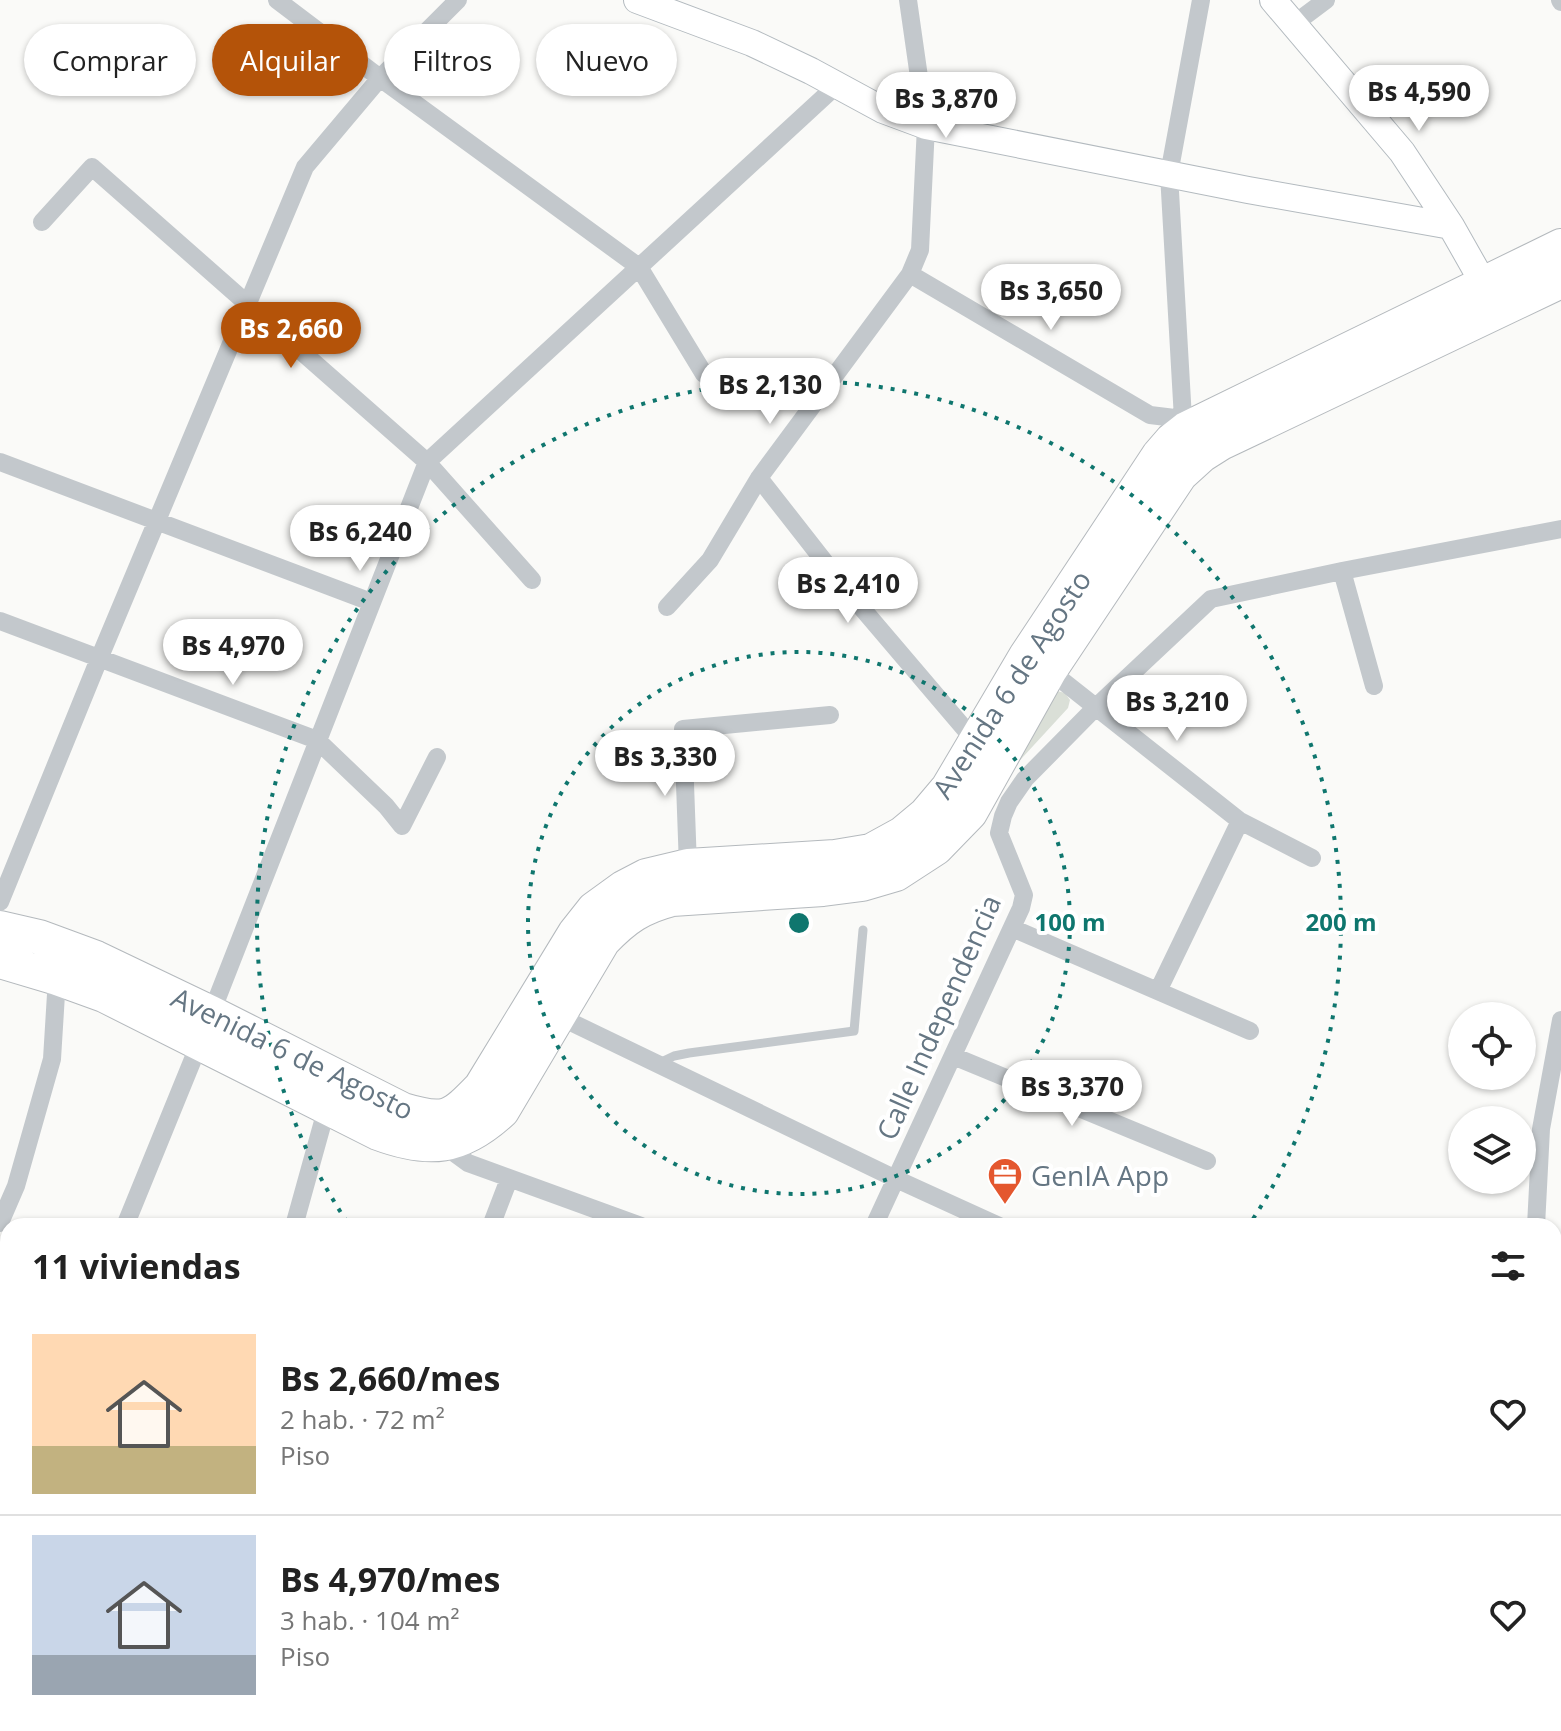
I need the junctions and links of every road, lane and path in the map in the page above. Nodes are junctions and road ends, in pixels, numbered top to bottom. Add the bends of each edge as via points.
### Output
1 (277, 0) edge
2 (458, 0) edge
3 (637, 0) edge
4 (908, 0) edge
5 (1201, 0) edge
6 (1273, 0) edge
7 (1326, 0) edge
8 (1294, 24) junction
9 (380, 78) junction
10 (837, 85) junction
11 (926, 126) junction
12 (1169, 174) junction
13 (42, 222) dead end
14 (1451, 226) junction
15 (1561, 246) edge
16 (639, 267) junction
17 (910, 274) junction
18 (1561, 281) edge
19 (1491, 297) junction
20 (248, 304) junction
21 (704, 374) dead end
22 (1190, 434) junction
23 (0, 462) edge
24 (427, 462) junction
25 (759, 478) junction
26 (157, 520) junction
27 (1561, 529) edge
28 (1342, 571) junction
29 (532, 580) dead end
30 (371, 602) junction
31 (667, 607) dead end
32 (0, 621) edge
33 (99, 659) junction
34 (1038, 663) junction
35 (1374, 686) dead end
36 (1096, 707) junction
37 (830, 715) dead end
38 (317, 740) junction
39 (975, 741) junction
40 (437, 757) dead end
41 (1240, 821) junction
42 (1312, 858) dead end
43 (688, 866) junction
44 (852, 870) junction
45 (630, 899) junction
46 (0, 902) edge
47 (0, 928) edge
48 (1012, 928) junction
49 (863, 930) dead end
50 (0, 961) edge
51 (57, 978) junction
52 (1158, 991) junction
53 (558, 1016) junction
54 (1561, 1020) edge
55 (205, 1028) junction
56 (1250, 1031) dead end
57 (953, 1056) junction
58 (657, 1064) junction
59 (327, 1107) junction
60 (455, 1111) junction
61 (393, 1122) junction
62 (442, 1144) junction
63 (1207, 1161) dead end
64 (509, 1179) junction
65 (896, 1179) junction
66 (2, 1218) edge
67 (128, 1218) edge
68 (296, 1218) edge
69 (494, 1218) edge
70 (619, 1218) edge
71 (878, 1218) edge
72 (981, 1218) edge
73 (1536, 1218) edge

1 - 9 street
2 - 9 street
3 - 10 street via 752,43
4 - 11 street
5 - 12 street
6 - 8 street
7 - 8 street
8 - 14 street via 1402,152
9 - 16 street
9 - 20 street via 305,167
10 - 11 street
10 - 16 street
11 - 12 street
11 - 17 street via 920,250
12 - 14 street
12 - 22 street
13 - 20 street via 92,167
14 - 19 street
15 - 19 highway, Avenida 6 de Agosto
16 - 21 street
16 - 24 street
17 - 22 street
17 - 25 street
18 - 19 highway, Avenida 6 de Agosto
19 - 22 highway, Avenida 6 de Agosto via 1209,416
20 - 24 street
20 - 26 street
22 - 34 highway, Avenida 6 de Agosto via 1172,440 1159,455
23 - 26 street
24 - 29 street
24 - 30 street
25 - 31 street via 710,560
25 - 39 street
26 - 30 street
26 - 33 street
27 - 28 street, Calle Independencia
28 - 35 street
28 - 36 street, Calle Independencia via 1211,599
30 - 38 street
32 - 33 street
33 - 38 street
33 - 46 street
34 - 36 street
34 - 39 highway, Avenida 6 de Agosto
34 - 44 highway, Avenida 6 de Agosto via 970,813 936,848 896,874
36 - 41 street
36 - 48 street, Calle Independencia via 1025,779 1003,816 999,833 1024,895
37 - 43 street via 683,729
38 - 40 street via 402,826
38 - 55 street
39 - 44 highway, Avenida 6 de Agosto via 926,814
41 - 42 street
41 - 52 street
43 - 44 highway, Avenida 6 de Agosto via 835,857
43 - 45 highway, Avenida 6 de Agosto via 646,876
44 - 45 highway, Avenida 6 de Agosto via 823,889 657,903
45 - 53 highway, Avenida 6 de Agosto via 621,923 603,941
45 - 60 highway, Avenida 6 de Agosto via 594,909 481,1087
47 - 55 highway, Avenida 6 de Agosto via 96,958
48 - 52 street
48 - 57 street, Calle Independencia
49 - 58 lane via 854,1031 674,1056
50 - 51 highway, Avenida 6 de Agosto
51 - 55 highway, Avenida 6 de Agosto
51 - 66 street via 52,1059
52 - 56 street
53 - 58 street
53 - 62 highway, Avenida 6 de Agosto via 502,1111 465,1138
54 - 73 street via 1541,1129
55 - 59 highway, Avenida 6 de Agosto
55 - 61 highway, Avenida 6 de Agosto
55 - 67 street
57 - 63 street
57 - 65 street, Calle Independencia
58 - 65 street
59 - 61 highway, Avenida 6 de Agosto
59 - 68 street
60 - 61 highway, Avenida 6 de Agosto
60 - 62 highway
61 - 62 highway, Avenida 6 de Agosto via 398,1140
62 - 64 street via 468,1163
64 - 69 street
64 - 70 street
65 - 71 street, Calle Independencia
65 - 72 street

